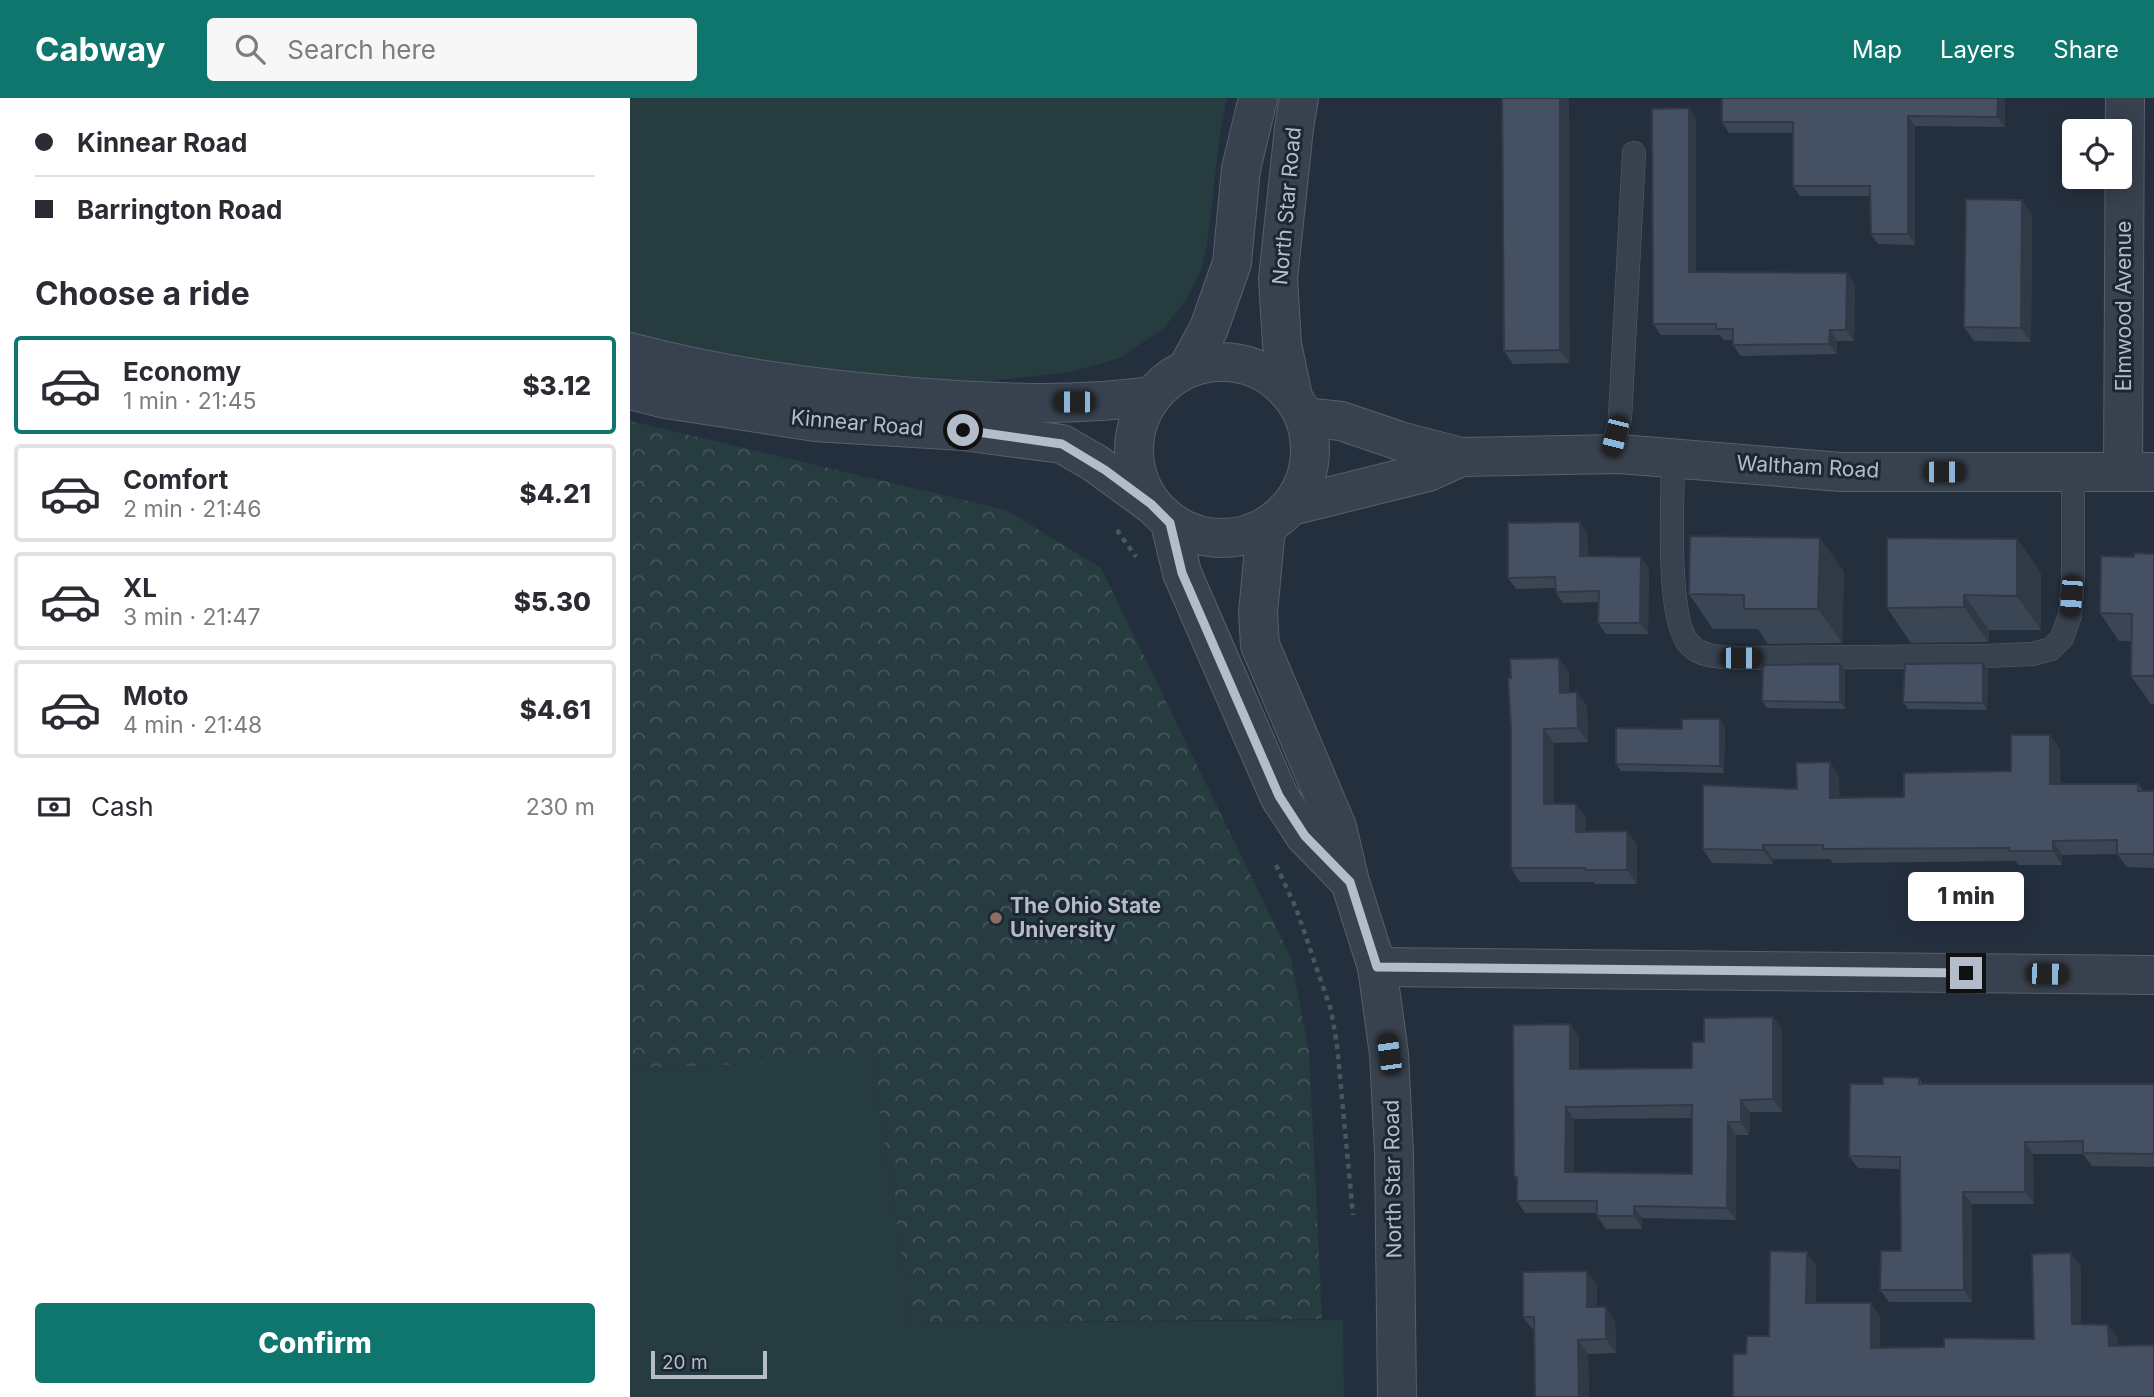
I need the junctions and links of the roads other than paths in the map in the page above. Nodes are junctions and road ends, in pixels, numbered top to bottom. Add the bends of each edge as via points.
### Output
1 (1258, 98) edge
2 (1299, 98) edge
3 (2125, 98) edge
4 (1634, 153) dead end
5 (630, 352) edge
6 (1187, 369) junction
7 (630, 390) edge
8 (1151, 396) junction
9 (1298, 407) junction
10 (1611, 455) junction
11 (1461, 457) junction
12 (1673, 458) junction
13 (2073, 472) junction
14 (2138, 472) edge
15 (1161, 513) junction
16 (1278, 517) junction
17 (1350, 882) junction
18 (1377, 967) junction
19 (2154, 975) edge
20 (1397, 1397) edge

1 - 6 street, North Star Road via 1241,169 1232,263 1209,328
2 - 9 street, North Star Road via 1278,279 1282,344
3 - 14 street, Elmwood Avenue
4 - 10 lane via 1620,418
5 - 8 street, Kinnear Road via 818,389 981,402 1100,402
6 - 8 street
6 - 9 street via 1215,362 1244,365 1272,377
7 - 15 street, Kinnear Road via 815,422 963,430 1062,444
8 - 15 street via 1135,430 1133,450 1141,488
9 - 11 street, Waltham Road
9 - 16 street via 1310,440 1310,464 1303,486
10 - 11 street, Waltham Road
10 - 12 street, Waltham Road
11 - 16 street, Waltham Road via 1428,472
12 - 13 street, Waltham Road via 1841,472
12 - 13 lane via 1674,601 1680,631 1690,645 1707,655 1741,658 1984,656 2051,649 2062,638 2070,615
13 - 14 street, Waltham Road
15 - 16 street via 1193,534 1218,538 1242,537
15 - 17 street, North Star Road via 1182,573 1279,796 1305,836
16 - 17 street, North Star Road via 1258,613 1260,645 1337,827
17 - 18 street, North Star Road
18 - 19 street
18 - 20 street, North Star Road via 1389,1054 1394,1153

